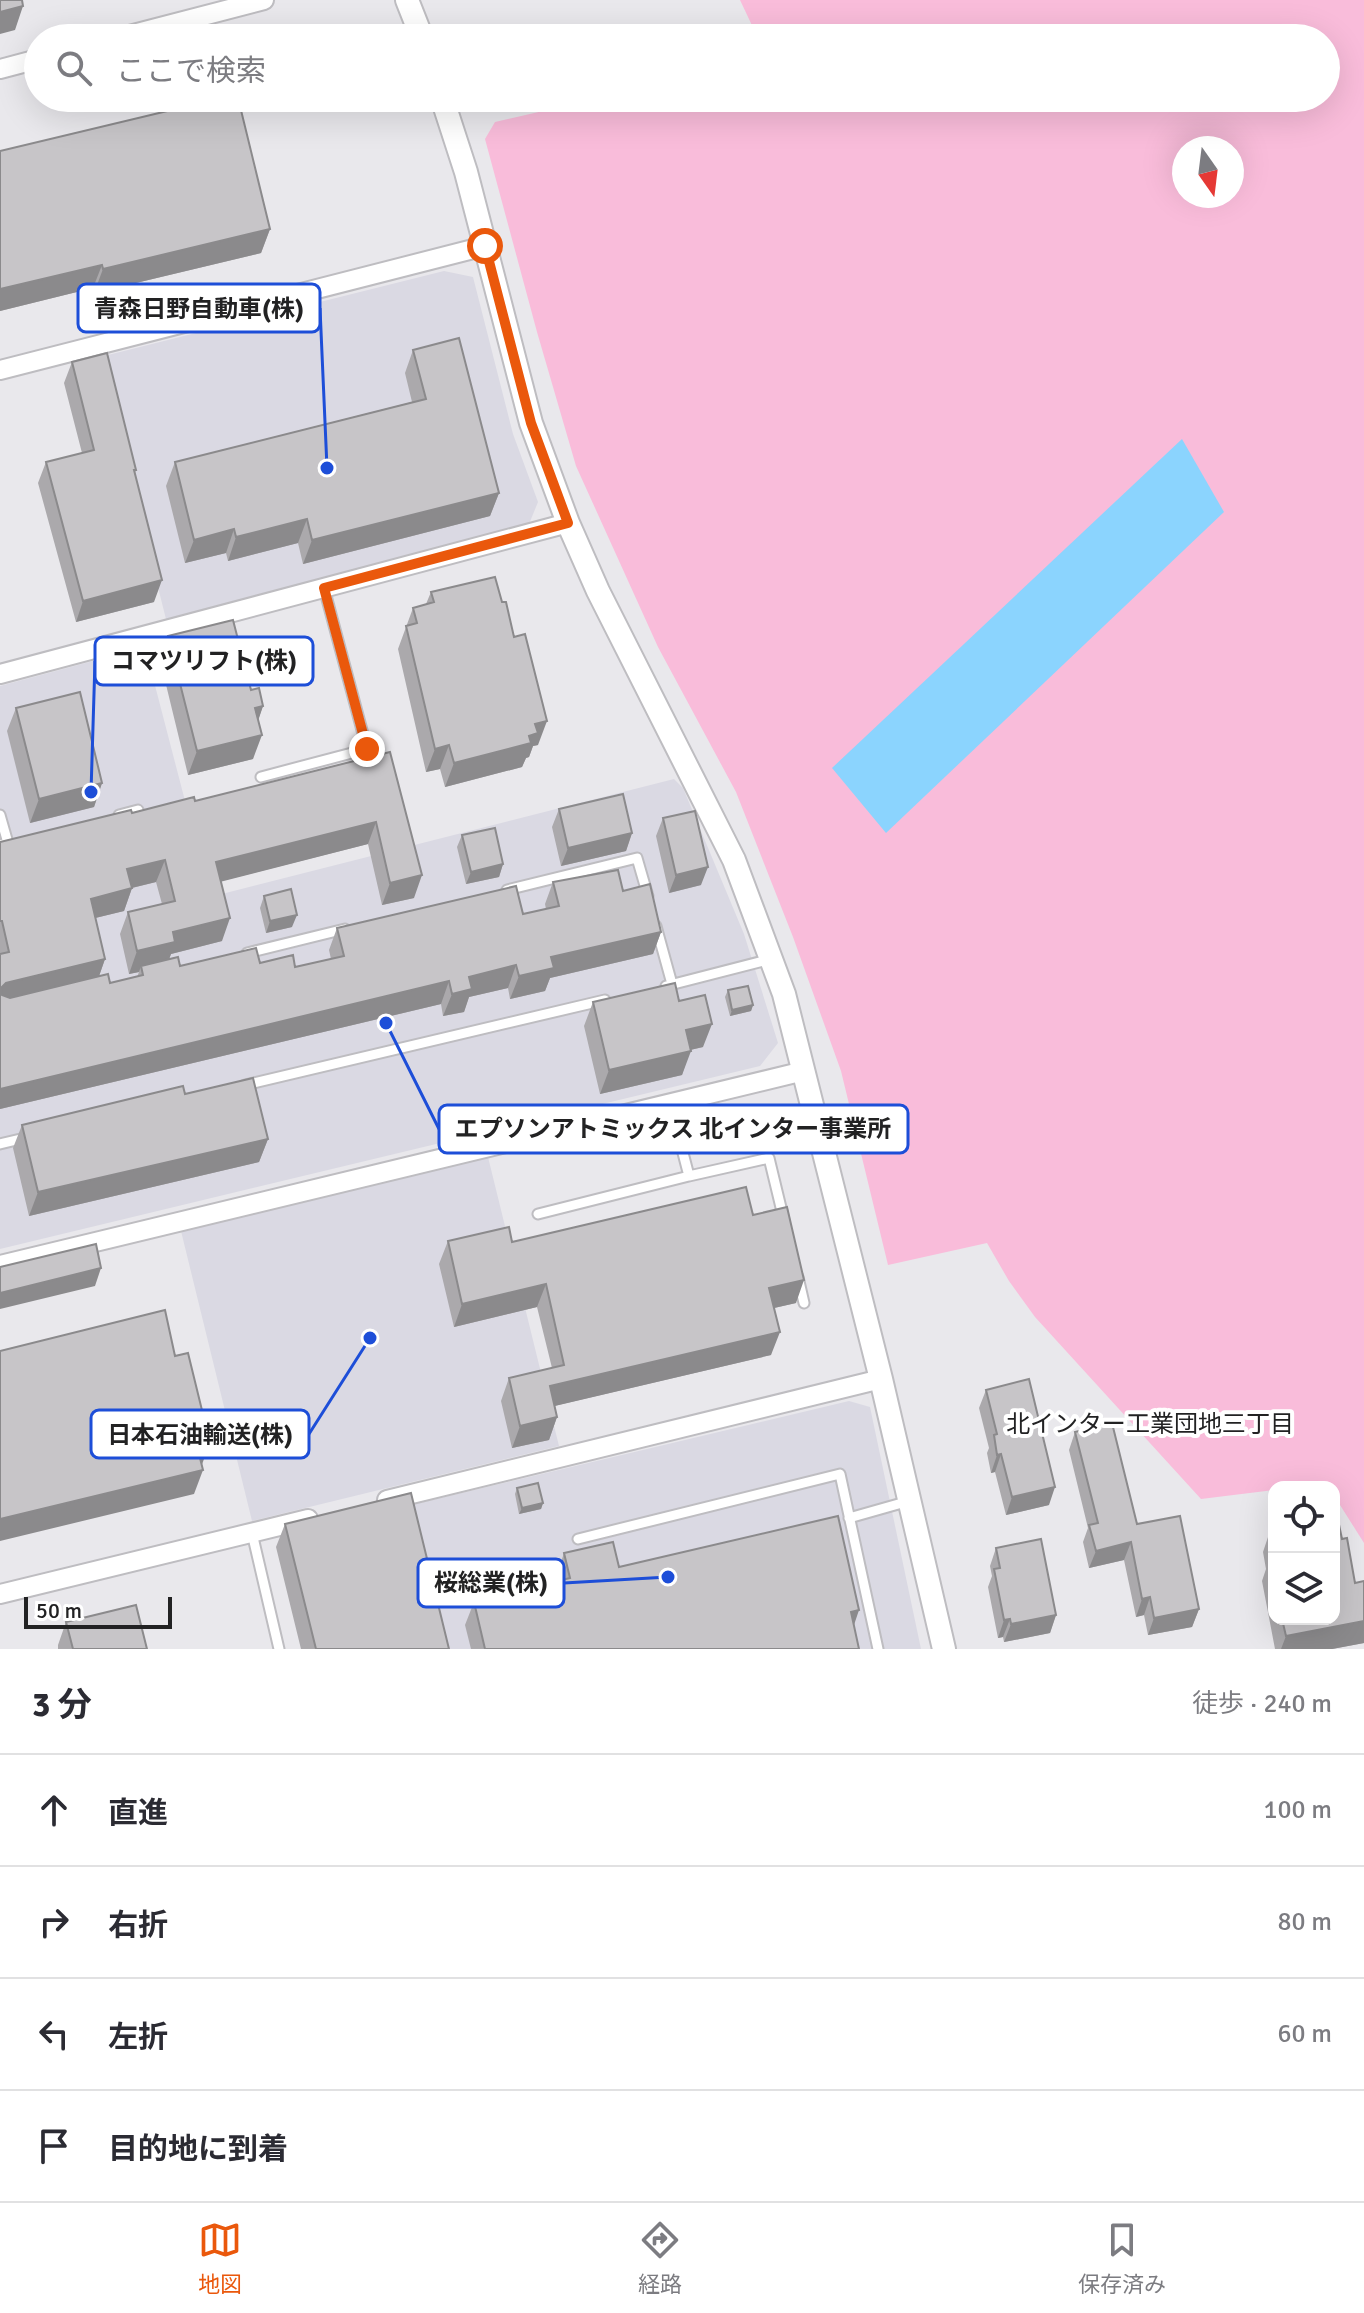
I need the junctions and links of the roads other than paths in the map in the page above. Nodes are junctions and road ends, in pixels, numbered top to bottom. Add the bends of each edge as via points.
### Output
1 (264, 0) edge
2 (407, 0) edge
3 (172, 24) edge
4 (416, 24) edge
5 (24, 63) edge
6 (0, 69) edge
7 (447, 112) edge
8 (485, 246) junction
9 (0, 370) edge
10 (568, 523) junction
11 (324, 588) junction
12 (0, 674) edge
13 (261, 777) dead end
14 (138, 810) edge
15 (0, 815) edge
16 (109, 818) edge
17 (22, 839) edge
18 (4, 844) edge
19 (497, 892) edge
20 (649, 900) edge
21 (653, 914) edge
22 (357, 926) edge
23 (233, 956) edge
24 (771, 959) junction
25 (672, 984) junction
26 (657, 988) edge
27 (611, 999) edge
28 (804, 1071) junction
29 (229, 1089) edge
30 (670, 1103) junction
31 (46, 1133) edge
32 (0, 1144) edge
33 (689, 1176) junction
34 (538, 1214) dead end
35 (786, 1231) edge
36 (0, 1265) edge
37 (797, 1274) edge
38 (804, 1303) dead end
39 (881, 1379) junction
40 (909, 1501) junction
41 (376, 1502) edge
42 (329, 1514) edge
43 (849, 1518) junction
44 (252, 1533) junction
45 (578, 1539) dead end
46 (0, 1594) edge
47 (279, 1649) edge
48 (878, 1649) edge
49 (944, 1649) edge

1 - 3 street
2 - 4 street
5 - 6 street
7 - 8 street
8 - 9 street
8 - 10 street via 531,423
10 - 11 street
10 - 24 street via 734,860
11 - 12 street
11 - 13 lane via 367,749
14 - 16 lane
15 - 18 lane
17 - 18 lane
19 - 20 lane via 637,858
21 - 25 lane
22 - 23 lane
24 - 25 lane
24 - 28 street
25 - 26 lane
27 - 29 lane
28 - 30 street
28 - 39 street
30 - 33 lane
30 - 36 street
31 - 32 lane
33 - 34 lane
33 - 35 lane via 769,1158
37 - 38 lane
39 - 40 street
39 - 41 street
40 - 43 lane
40 - 49 street
42 - 44 street
43 - 45 lane via 840,1474
43 - 48 lane
44 - 46 street
44 - 47 lane

